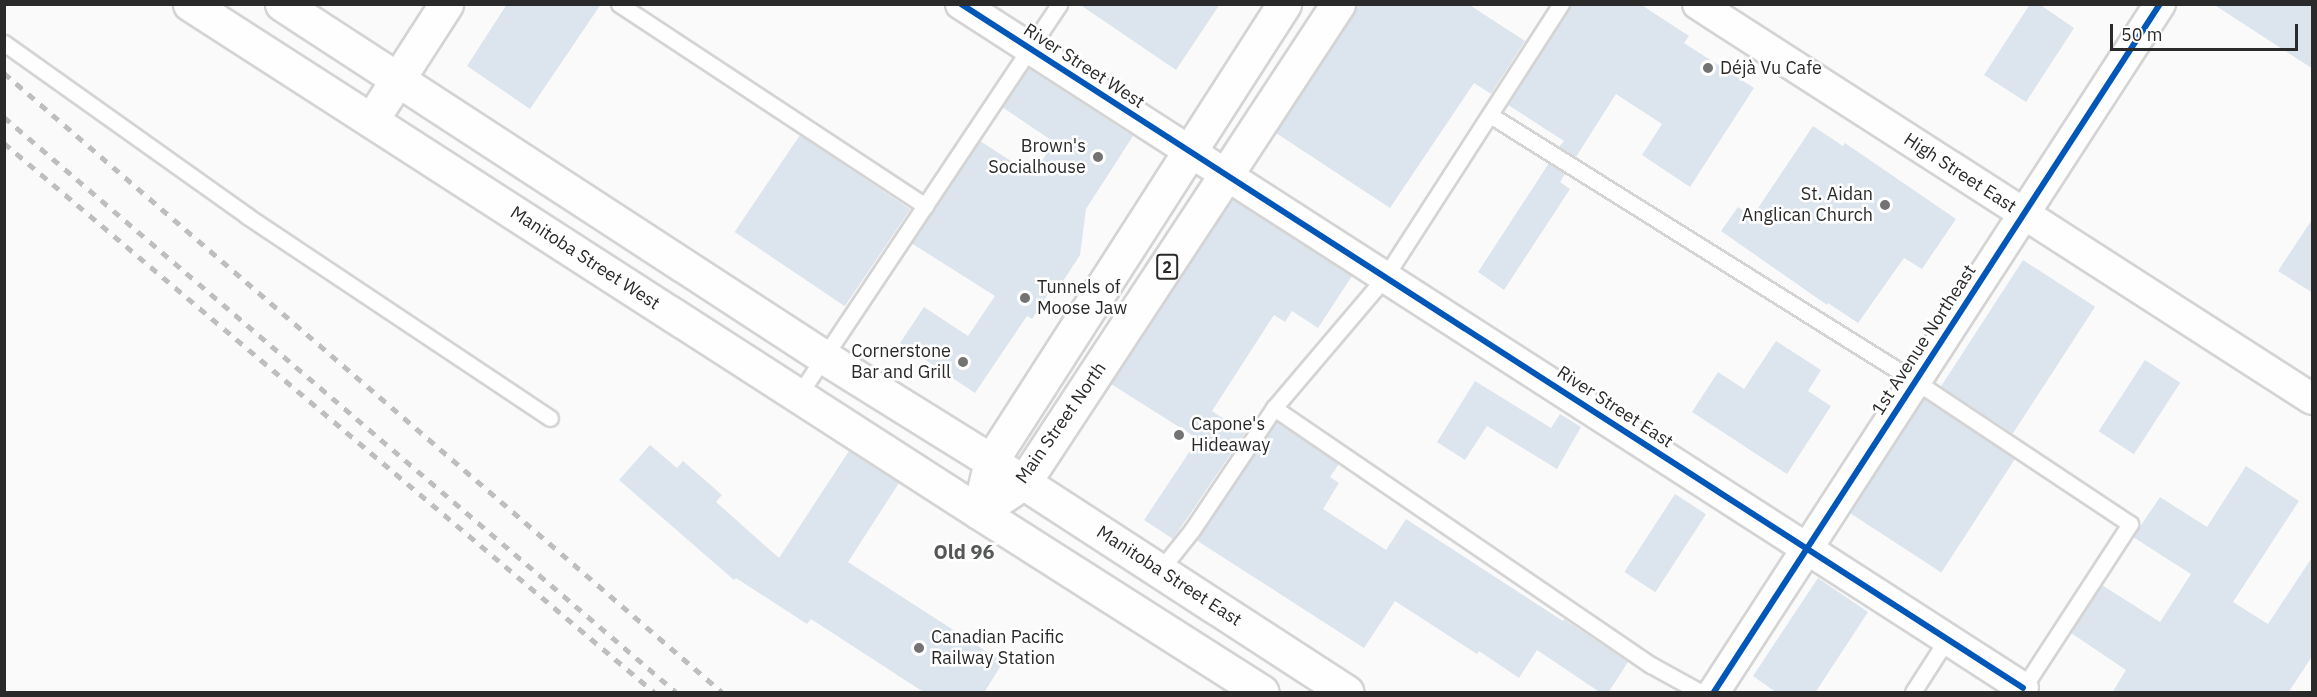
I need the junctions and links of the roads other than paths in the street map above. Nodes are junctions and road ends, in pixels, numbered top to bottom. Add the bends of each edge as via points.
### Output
1 (190, 4) edge
2 (282, 4) edge
3 (446, 4) edge
4 (619, 4) edge
5 (961, 4) edge
6 (1059, 4) edge
7 (1284, 4) edge
8 (1338, 4) edge
9 (1561, 4) edge
10 (1698, 4) edge
11 (2160, 4) edge
12 (4, 43) edge
13 (1030, 49) junction
14 (398, 79) junction
15 (1490, 115) junction
16 (372, 119) junction
17 (1190, 153) junction
18 (1228, 176) junction
19 (925, 206) junction
20 (2024, 214) junction
21 (1385, 278) junction
22 (824, 357) junction
23 (1915, 381) junction
24 (798, 396) junction
25 (2313, 399) edge
26 (1274, 408) junction
27 (550, 418) dead end
28 (991, 461) junction
29 (1024, 482) junction
30 (979, 512) junction
31 (1806, 548) junction
32 (1161, 569) junction
33 (1947, 639) junction
34 (2023, 688) joint
35 (1262, 693) edge
36 (1346, 693) edge
37 (1700, 693) edge
38 (1714, 693) edge
39 (1913, 693) edge

1 - 16 main road, Manitoba Street West
2 - 14 main road
3 - 14 main road
4 - 19 lane
5 - 13 street, River Street West
6 - 13 lane
7 - 17 main road, Main Street North / 2
8 - 18 main road, Main Street North / 2
9 - 15 lane
10 - 20 street, High Street East
11 - 20 street, 1st Avenue Northeast
12 - 27 lane via 248,216
13 - 17 street, River Street West
13 - 19 lane
14 - 16 main road
14 - 22 main road
15 - 21 lane
15 - 23 lane
16 - 24 main road, Manitoba Street West
17 - 18 street, River Street East
17 - 28 main road, Main Street North / 2
18 - 21 street, River Street East
18 - 29 main road, Main Street North / 2
19 - 22 lane
20 - 23 street, 1st Avenue Northeast
20 - 25 street, High Street East
21 - 26 lane
21 - 31 street, River Street East
22 - 24 lane
22 - 28 main road
23 - 31 street, 1st Avenue Northeast
23 - 34 lane via 2130,524
24 - 30 main road, Manitoba Street West
26 - 32 lane
26 - 37 lane via 1651,665
28 - 29 main road, Manitoba Street East
28 - 30 main road, Main Street North / 2
29 - 30 main road, Main Street North / 2
29 - 32 main road, Manitoba Street East
30 - 35 main road
31 - 33 street, River Street East
31 - 38 street, 1st Avenue Northeast
32 - 36 main road, Manitoba Street East
33 - 34 street, River Street East
33 - 39 lane

